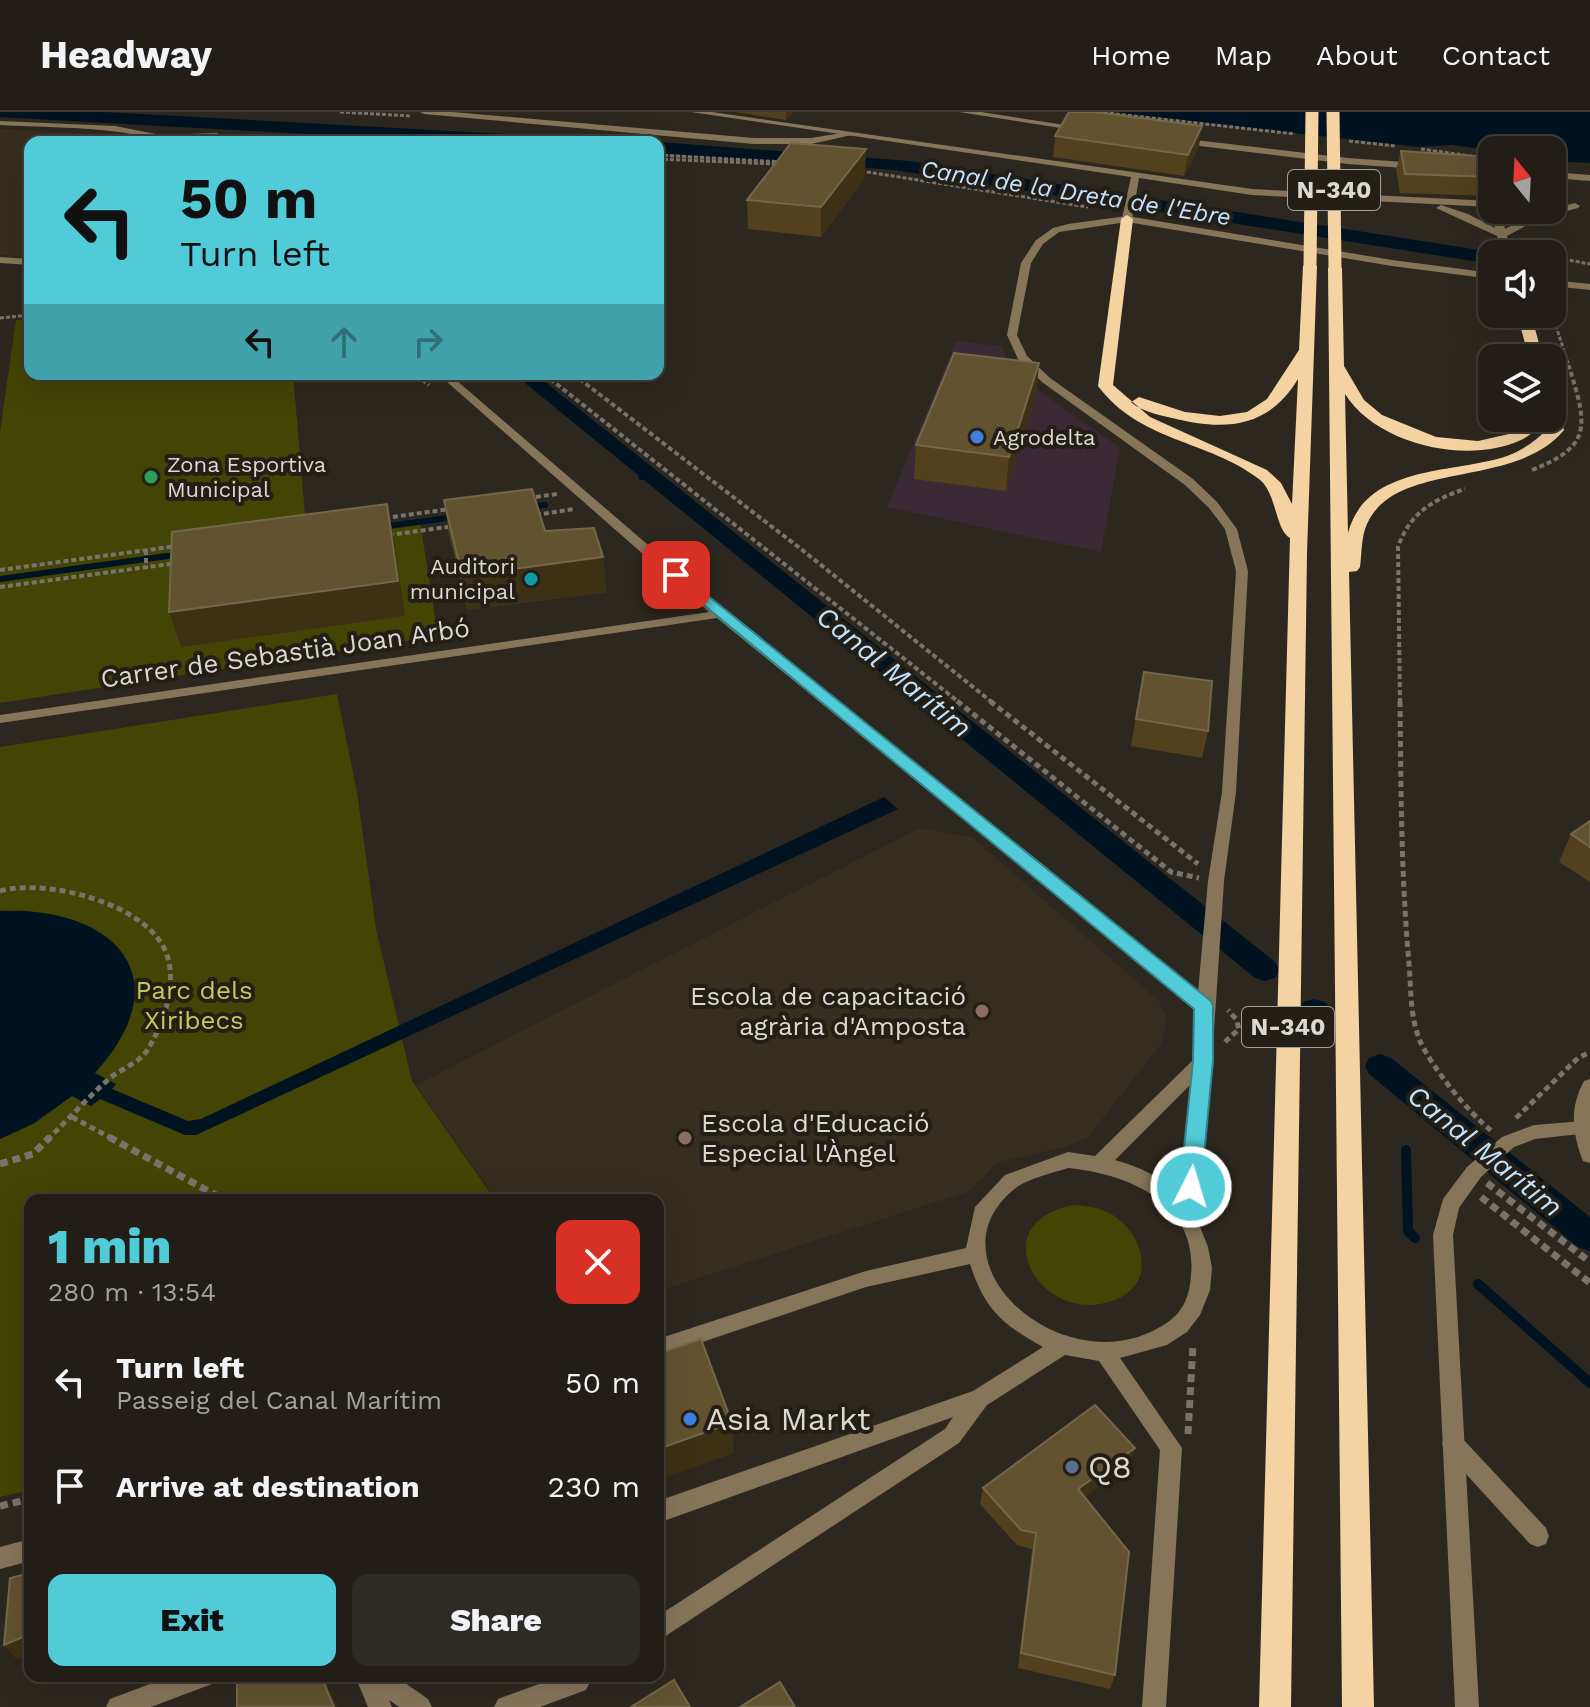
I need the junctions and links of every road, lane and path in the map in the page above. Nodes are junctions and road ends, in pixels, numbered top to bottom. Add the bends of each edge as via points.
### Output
1 (340, 112) edge
2 (424, 112) edge
3 (695, 112) edge
4 (963, 112) edge
5 (1312, 112) edge
6 (1333, 112) edge
7 (442, 115) junction
8 (0, 123) edge
9 (1084, 129) edge
10 (848, 135) junction
11 (142, 136) edge
12 (217, 136) edge
13 (249, 136) joint
14 (274, 136) edge
15 (1169, 140) edge
16 (664, 157) edge
17 (664, 157) edge
18 (1431, 167) edge
19 (849, 170) edge
20 (1566, 176) edge
21 (1135, 177) junction
22 (1590, 178) edge
23 (1412, 201) junction
24 (1478, 203) edge
25 (1566, 206) edge
26 (1575, 206) junction
27 (1590, 206) edge
28 (1128, 216) junction
29 (1499, 224) edge
30 (1502, 235) junction
31 (1503, 240) edge
32 (0, 260) edge
33 (1566, 260) edge
34 (24, 262) edge
35 (1590, 264) edge
36 (1478, 274) edge
37 (1566, 284) edge
38 (1590, 287) edge
39 (24, 316) edge
40 (0, 318) edge
41 (1557, 328) edge
42 (1308, 347) junction
43 (1108, 364) junction
44 (1337, 365) junction
45 (423, 380) edge
46 (450, 380) edge
47 (552, 380) edge
48 (581, 380) edge
49 (439, 393) dead end
50 (1522, 432) edge
51 (1554, 432) edge
52 (1588, 435) dead end
53 (1581, 448) dead end
54 (1527, 472) dead end
55 (548, 485) dead end
56 (1466, 489) dead end
57 (558, 494) junction
58 (528, 498) edge
59 (452, 508) edge
60 (528, 516) edge
61 (376, 519) edge
62 (469, 524) edge
63 (380, 536) edge
64 (192, 544) edge
65 (146, 550) junction
66 (1298, 553) junction
67 (177, 563) edge
68 (146, 568) junction
69 (0, 570) edge
70 (0, 587) edge
71 (720, 614) junction
72 (1342, 615) junction
73 (0, 719) edge
74 (1216, 882) junction
75 (0, 891) edge
76 (1204, 1006) junction
77 (1227, 1008) dead end
78 (1590, 1052) edge
79 (1209, 1058) junction
80 (1590, 1086) edge
81 (72, 1117) junction
82 (1583, 1128) junction
83 (1499, 1142) junction
84 (1590, 1156) edge
85 (1101, 1162) junction
86 (0, 1164) edge
87 (1474, 1174) junction
88 (214, 1194) edge
89 (1188, 1218) junction
90 (976, 1254) junction
91 (1590, 1262) edge
92 (1590, 1283) edge
93 (1198, 1334) dead end
94 (664, 1346) edge
95 (1061, 1347) junction
96 (1105, 1353) junction
97 (980, 1398) junction
98 (1188, 1437) dead end
99 (1453, 1444) junction
100 (24, 1500) edge
101 (0, 1506) edge
102 (664, 1510) edge
103 (1538, 1536) dead end
104 (24, 1552) edge
105 (0, 1558) edge
106 (664, 1625) edge
107 (187, 1682) edge
108 (370, 1682) edge
109 (385, 1682) edge
110 (574, 1682) edge
111 (578, 1682) edge
112 (118, 1707) edge
113 (380, 1707) edge
114 (420, 1707) edge
115 (506, 1707) edge
116 (540, 1707) edge
117 (1154, 1707) edge
118 (1275, 1707) edge
119 (1358, 1707) edge
120 (1467, 1707) edge

1 - 7 path via 437,120
2 - 7 street
3 - 10 street
4 - 9 street
5 - 42 highway, N-340, bridge
6 - 44 highway, N-340, bridge
7 - 10 street via 754,141
8 - 11 street
10 - 21 street
12 - 13 path
13 - 14 path
15 - 18 street
16 - 17 path via 791,163
19 - 28 path
20 - 22 street
21 - 23 street via 1285,195
21 - 28 street
23 - 24 street
23 - 30 street via 1465,216
25 - 26 street
26 - 27 street
26 - 30 street via 1543,212
28 - 36 street
28 - 43 highway
28 - 74 street via 1056,230 1039,242 1026,263 1012,335 1022,357 1046,380 1189,482 1231,529 1242,571 1229,792
29 - 30 street
30 - 31 street
32 - 34 street
33 - 35 path
37 - 38 street
39 - 40 path
41 - 52 path
42 - 43 highway via 1282,393 1265,410 1230,420 1197,420 1135,400 1118,386
42 - 66 highway, N-340
43 - 66 highway via 1105,386 1119,405 1270,480 1283,502
44 - 50 highway via 1359,404 1379,421 1410,435 1479,445
44 - 72 highway, N-340
45 - 49 path
46 - 71 street
47 - 74 path via 1171,872
48 - 74 path via 1191,857
51 - 72 highway via 1543,446 1521,457 1410,481 1381,496 1359,521
53 - 54 path
55 - 57 path
56 - 83 path via 1421,508 1404,525 1398,547 1403,899 1420,1041
57 - 58 path
57 - 60 path via 576,509
59 - 61 path
62 - 63 path
64 - 65 path
65 - 68 path
65 - 69 path
66 - 118 highway, N-340
67 - 68 path
68 - 70 path
71 - 73 street, Carrer de Sebastià Joan Arbó
71 - 76 street
72 - 119 highway, N-340
74 - 76 street
75 - 81 path via 68,891 111,906 147,925 167,955 170,998 147,1052 111,1077
76 - 79 street
77 - 79 path via 1239,1029
78 - 83 path via 1578,1058
79 - 85 street
79 - 89 street
80 - 82 street via 1581,1108
81 - 86 path via 33,1154
81 - 88 path
82 - 83 street via 1534,1132
82 - 84 street
83 - 87 street
85 - 89 street via 1135,1174 1165,1193
85 - 90 street via 1068,1160 1010,1179 989,1200 977,1225
87 - 91 path
87 - 92 path
87 - 99 street via 1450,1205 1443,1235
89 - 96 street via 1204,1270 1185,1319 1164,1337 1136,1349
90 - 94 street via 866,1279
90 - 95 street via 984,1283 1002,1309 1029,1332
93 - 98 path via 1193,1342
95 - 96 street
95 - 97 street
96 - 117 street via 1171,1448
97 - 102 street
97 - 106 street via 952,1436
99 - 103 street
99 - 120 street
100 - 101 path
104 - 105 street
107 - 112 street
108 - 113 street
109 - 114 street
110 - 115 street
111 - 116 street

